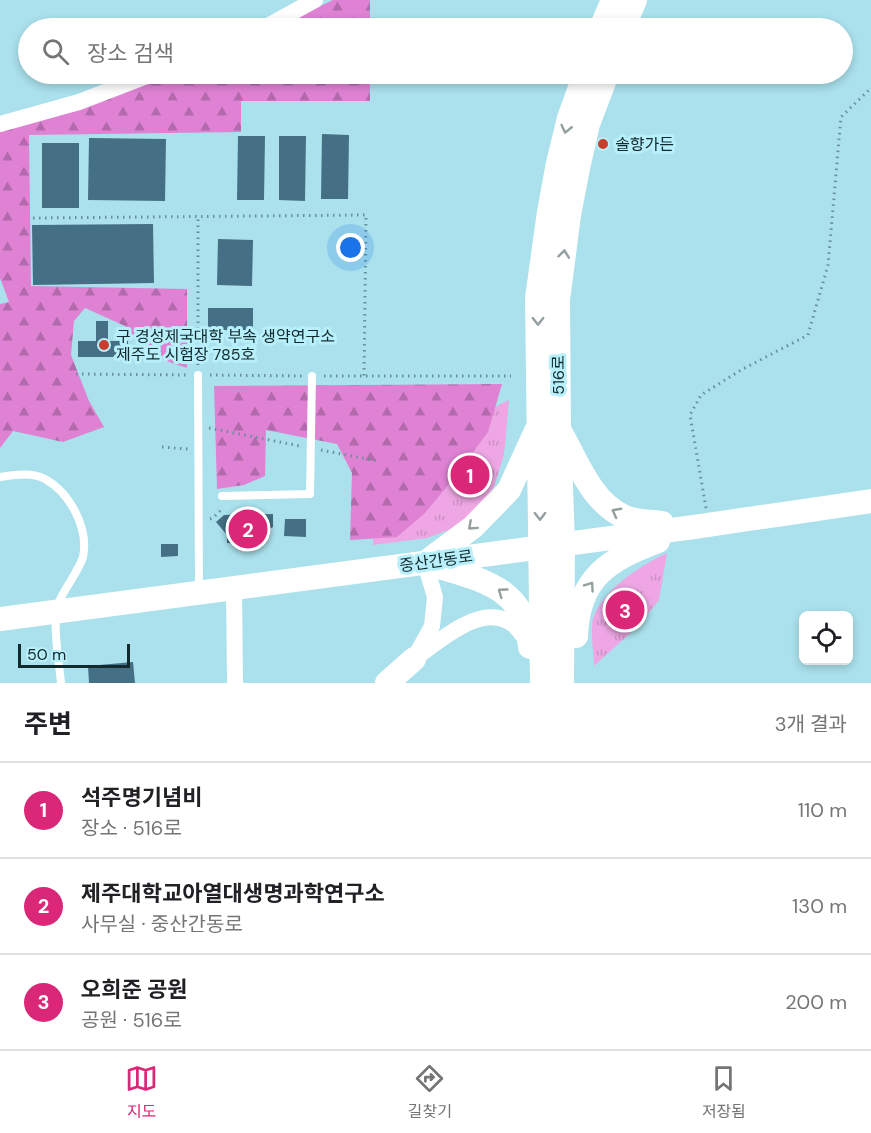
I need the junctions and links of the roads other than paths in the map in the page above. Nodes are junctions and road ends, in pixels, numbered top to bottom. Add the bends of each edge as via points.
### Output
1 (315, 0) edge
2 (613, 0) edge
3 (635, 0) edge
4 (282, 18) edge
5 (606, 18) edge
6 (627, 18) edge
7 (126, 84) edge
8 (581, 84) edge
9 (603, 84) edge
10 (0, 124) edge
11 (198, 375) road end
12 (312, 376) road end
13 (548, 428) junction
14 (0, 477) edge
15 (222, 496) road end
16 (871, 501) edge
17 (701, 525) junction
18 (552, 545) junction
19 (425, 563) junction
20 (234, 589) junction
21 (199, 594) junction
22 (56, 612) junction
23 (0, 619) edge
24 (530, 644) junction
25 (414, 658) junction
26 (61, 683) edge
27 (235, 683) edge
28 (387, 683) edge
29 (530, 683) edge
30 (542, 683) edge
31 (562, 683) edge
32 (572, 683) edge

1 - 4 street
2 - 5 main road
3 - 6 main road
7 - 10 street
8 -> 13 main road, 516로 via 568,118 537,298
13 -> 9 main road, 516로 via 568,215 588,124
11 - 21 lane
12 - 15 lane via 310,494
17 -> 13 main road via 627,518 607,508
13 - 18 main road, 516로
13 -> 19 main road via 509,490 473,527
14 - 22 lane via 28,474 45,479 64,495 77,516 85,538 82,558
16 - 17 main road, 중산간동로
17 - 18 main road, 중산간동로
32 -> 17 main road via 579,605 593,580 627,553
18 - 19 main road, 중산간동로
18 - 30 main road, 516로
18 - 31 main road, 516로
19 - 20 main road, 중산간동로
24 -> 19 main road via 525,617 510,598 476,578
19 - 25 street via 435,597 432,626
20 - 21 main road, 중산간동로
20 - 27 street
21 - 22 main road, 중산간동로
22 - 23 main road, 중산간동로
22 - 26 lane
24 - 25 street via 514,625 487,616 467,622
24 - 29 main road
25 - 28 main road

